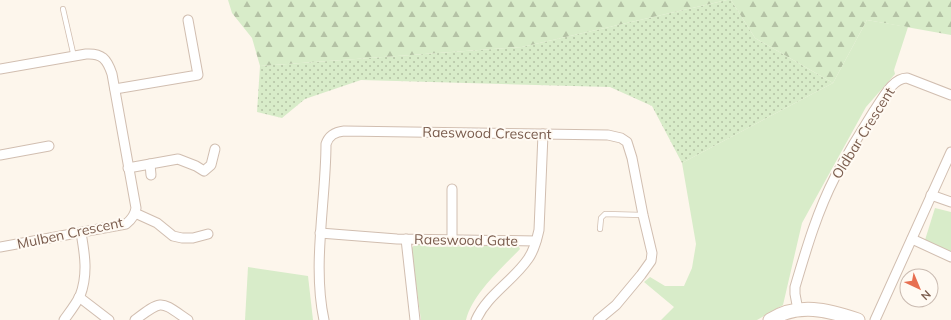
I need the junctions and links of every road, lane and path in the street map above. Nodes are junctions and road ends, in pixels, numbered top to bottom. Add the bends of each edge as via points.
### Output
1 (64, 9) dead end
2 (188, 20) dead end
3 (74, 57) junction
4 (0, 70) edge
5 (115, 89) junction
6 (951, 95) edge
7 (543, 134) junction
8 (49, 146) dead end
9 (215, 149) dead end
10 (951, 152) edge
11 (0, 155) edge
12 (150, 164) junction
13 (128, 168) junction
14 (151, 175) dead end
15 (452, 189) dead end
16 (931, 195) junction
17 (951, 202) edge
18 (135, 213) junction
19 (643, 216) junction
20 (600, 229) dead end
21 (81, 233) junction
22 (320, 233) junction
23 (208, 234) dead end
24 (406, 239) junction
25 (912, 239) junction
26 (452, 240) junction
27 (536, 241) junction
28 (0, 247) edge
29 (951, 257) edge
30 (80, 297) junction
31 (798, 310) junction
32 (64, 320) edge
33 (109, 320) edge
34 (135, 320) edge
35 (188, 320) edge
36 (324, 320) edge
37 (415, 320) edge
38 (476, 320) edge
39 (598, 320) edge
40 (770, 320) edge
41 (858, 320) edge
42 (875, 320) edge

1 - 3 lane
2 - 5 street via 198,75
3 - 4 street, Mulben Crescent
3 - 5 street, Mulben Crescent via 98,54 105,59 109,64
5 - 13 street, Mulben Crescent
6 - 31 street, Oldbar Crescent via 904,78 895,82 879,104 834,178 813,228 796,287
7 - 19 street, Raeswood Crescent via 608,135 627,142
7 - 22 street, Raeswood Crescent via 338,132 332,135 326,144
7 - 27 street, Raeswood Gate via 539,230
8 - 11 street
9 - 12 street via 211,165 204,172 178,159
10 - 16 street
12 - 13 street
12 - 14 street
13 - 18 street, Mulben Crescent
15 - 26 street
16 - 17 street
16 - 25 street
18 - 21 street, Mulben Crescent via 126,224
18 - 23 street, Mulben Crescent via 157,223 173,236 193,238
19 - 20 lane via 605,214 601,218
19 - 39 street, Raeswood Crescent via 652,254 650,261 616,305
21 - 28 street, Mulben Crescent
21 - 30 street via 86,264
22 - 24 street
22 - 36 street, Raeswood Crescent via 321,307
24 - 26 street, Raeswood Gate
24 - 37 street, Raeswood Gate
25 - 29 street
25 - 42 street
26 - 27 street, Raeswood Gate
27 - 38 street, Raeswood Gate via 530,258 487,302
30 - 32 street
30 - 33 street
31 - 40 street
31 - 41 street via 822,309
34 - 35 street via 148,309 166,305

